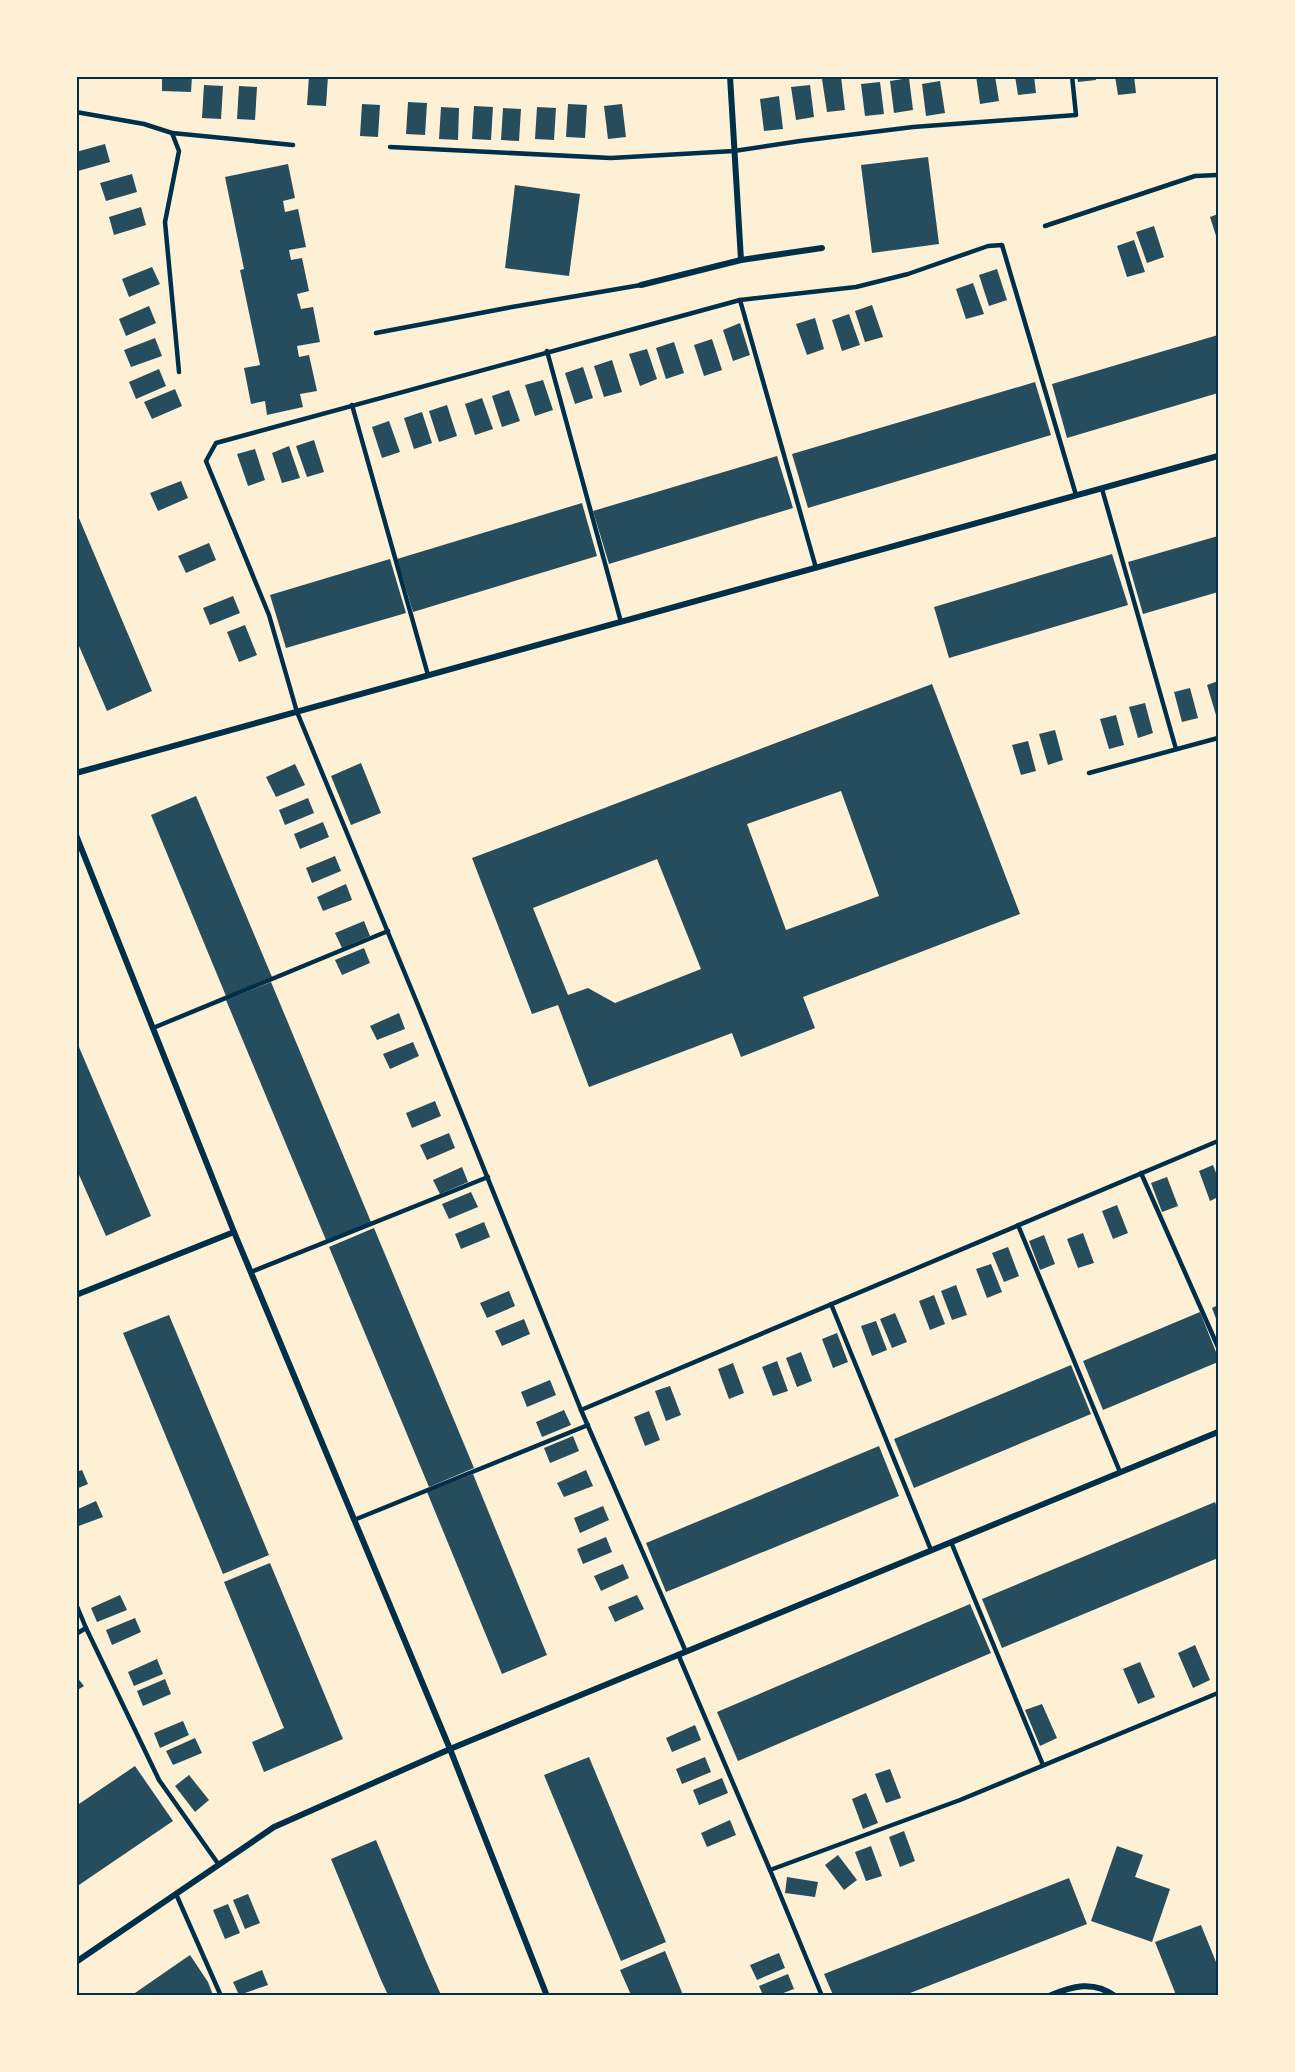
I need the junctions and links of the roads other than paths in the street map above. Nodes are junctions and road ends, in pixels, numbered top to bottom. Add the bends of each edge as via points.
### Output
1 (730, 76) edge
2 (1072, 76) edge
3 (76, 112) edge
4 (172, 133) junction
5 (293, 145) dead end
6 (390, 147) dead end
7 (734, 151) junction
8 (1218, 175) edge
9 (1045, 226) dead end
10 (822, 248) dead end
11 (741, 260) junction
12 (640, 285) joint
13 (740, 300) junction
14 (376, 333) dead end
15 (547, 351) junction
16 (179, 372) dead end
17 (352, 405) junction
18 (1218, 456) edge
19 (1102, 489) junction
20 (1076, 495) junction
21 (816, 568) junction
22 (621, 622) junction
23 (428, 675) junction
24 (297, 712) junction
25 (1218, 738) edge
26 (1176, 749) junction
27 (76, 773) edge
28 (1089, 773) dead end
29 (76, 835) edge
30 (388, 931) junction
31 (153, 1028) junction
32 (1218, 1141) edge
33 (1141, 1173) junction
34 (488, 1178) junction
35 (1018, 1225) junction
36 (234, 1232) junction
37 (251, 1272) junction
38 (76, 1295) edge
39 (831, 1304) junction
40 (1218, 1347) edge
41 (581, 1410) junction
42 (588, 1425) junction
43 (1218, 1432) edge
44 (1120, 1472) junction
45 (354, 1520) junction
46 (951, 1542) junction
47 (931, 1550) junction
48 (76, 1604) edge
49 (86, 1628) junction
50 (76, 1635) edge
51 (686, 1652) junction
52 (678, 1654) junction
53 (1218, 1693) edge
54 (450, 1749) junction
55 (1042, 1765) junction
56 (219, 1865) junction
57 (770, 1870) junction
58 (176, 1894) junction
59 (76, 1962) edge
60 (220, 1995) edge
61 (546, 1995) edge
62 (822, 1995) edge
63 (1049, 1995) edge
64 (1115, 1995) edge

1 - 7 street
2 - 7 lane via 1076,115 913,127
3 - 4 lane
4 - 5 lane
4 - 16 lane via 179,151 165,222
6 - 7 lane via 611,158
7 - 11 street
8 - 9 lane via 1195,176
10 - 11 street
11 - 12 street
12 - 14 lane
13 - 15 lane
13 - 20 lane via 856,287 1002,245
13 - 21 lane
15 - 17 lane
15 - 22 lane
17 - 23 lane
17 - 24 lane via 216,443 206,461 269,615
18 - 19 street
19 - 20 street
19 - 26 lane
20 - 21 street
21 - 22 street
22 - 23 street
23 - 24 street
24 - 27 street
24 - 30 lane
25 - 26 lane
26 - 28 lane
29 - 31 street
30 - 31 lane
30 - 34 lane
31 - 36 street
32 - 33 lane
33 - 35 lane
33 - 40 lane
34 - 37 lane
34 - 41 lane
35 - 39 lane
35 - 44 lane
36 - 37 street
36 - 38 street
37 - 45 street
39 - 41 lane
39 - 47 lane
41 - 42 lane
42 - 45 lane
42 - 51 lane
43 - 44 street
44 - 46 street
45 - 54 street
46 - 47 street
46 - 55 lane
47 - 51 street
48 - 49 lane
49 - 50 lane
49 - 56 lane via 159,1779
51 - 52 street
52 - 54 street
52 - 57 lane
53 - 55 lane
54 - 56 street via 274,1827
54 - 61 street
55 - 57 lane via 960,1800
56 - 58 street
57 - 62 lane
58 - 59 street
58 - 60 lane
63 - 64 street via 1082,1985

